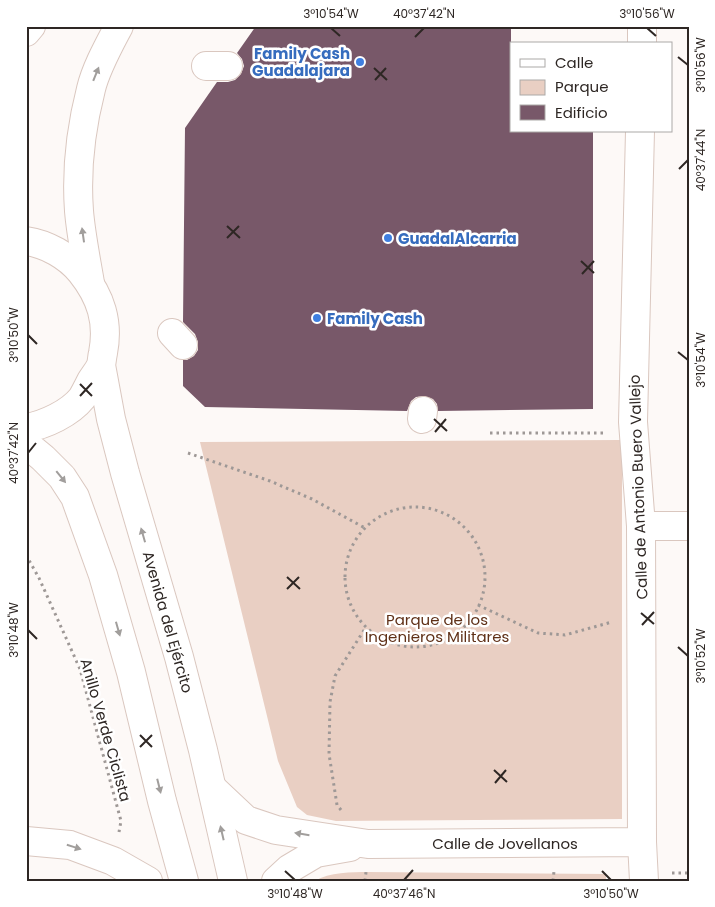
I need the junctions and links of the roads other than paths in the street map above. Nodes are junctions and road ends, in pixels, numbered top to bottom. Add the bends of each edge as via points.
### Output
1 (32, 26) edge
2 (119, 26) edge
3 (642, 26) edge
4 (26, 32) edge
5 (642, 42) edge
6 (640, 132) edge
7 (26, 241) edge
8 (90, 283) junction
9 (101, 365) junction
10 (26, 428) edge
11 (26, 444) edge
12 (641, 526) junction
13 (689, 526) edge
14 (212, 788) junction
15 (26, 841) edge
16 (642, 842) junction
17 (368, 844) junction
18 (148, 881) edge
19 (184, 881) edge
20 (233, 881) edge
21 (276, 881) edge
22 (644, 881) edge

1 - 4 main road
8 -> 2 main road via 79,211 78,166 91,88
3 - 5 main road
6 - 12 main road, Calle de Antonio Buero Vallejo via 633,422
7 - 8 main road via 57,251
8 - 9 main road via 99,300 104,322
9 - 10 main road via 81,399 63,415
14 -> 9 main road, Avenida del Ejército via 180,657 111,420
11 -> 19 main road via 62,477 75,497 91,540 131,672
12 - 13 main road
12 - 16 main road, Calle de Antonio Buero Vallejo
17 -> 14 main road, Calle de Jovellanos via 276,830 246,820
20 -> 14 main road, Avenida del Ejército
15 -> 18 main road via 70,845 113,861
16 - 17 main road, Calle de Jovellanos
16 - 22 main road, Calle de Antonio Buero Vallejo
17 - 21 main road, Calle de Jovellanos via 316,853

